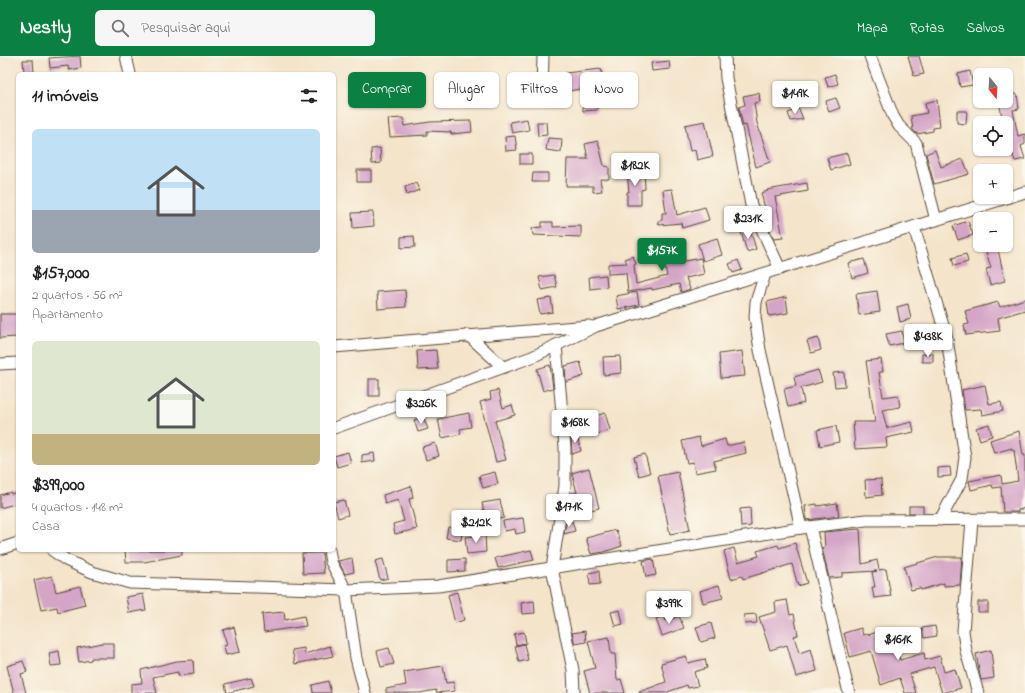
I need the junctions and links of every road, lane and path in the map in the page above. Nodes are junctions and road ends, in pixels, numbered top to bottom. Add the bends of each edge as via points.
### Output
1 (126, 56) edge
2 (543, 56) edge
3 (725, 56) edge
4 (870, 56) edge
5 (130, 72) edge
6 (543, 72) edge
7 (1025, 192) edge
8 (936, 220) junction
9 (914, 226) junction
10 (780, 269) junction
11 (765, 274) junction
12 (596, 326) junction
13 (468, 335) junction
14 (556, 345) junction
15 (336, 347) edge
16 (16, 363) edge
17 (0, 364) edge
18 (503, 367) junction
19 (336, 427) edge
20 (1025, 519) edge
21 (940, 520) junction
22 (972, 520) junction
23 (806, 528) junction
24 (16, 544) edge
25 (0, 549) edge
26 (55, 552) edge
27 (329, 552) edge
28 (552, 568) junction
29 (346, 590) junction
30 (365, 693) edge
31 (574, 693) edge
32 (849, 693) edge
33 (978, 693) edge

1 - 5 street
2 - 6 street
3 - 10 street via 726,78 752,205
4 - 8 street via 898,126 916,143
7 - 8 street
8 - 9 street
9 - 10 street
9 - 21 street via 947,339 965,457 962,479
10 - 11 street
11 - 12 street
11 - 23 street via 756,302 755,317 760,350
12 - 13 street
12 - 14 street
13 - 15 street
13 - 18 street
14 - 18 street
14 - 28 street via 565,447 565,478
16 - 17 street
18 - 19 street
20 - 22 street
21 - 22 street
21 - 23 street via 866,520
22 - 33 street via 963,631
23 - 28 street
23 - 32 street
24 - 25 street
26 - 29 street via 92,572 130,583
27 - 29 street via 331,562
28 - 29 street via 438,586
28 - 31 street via 573,670
29 - 30 street via 356,658

